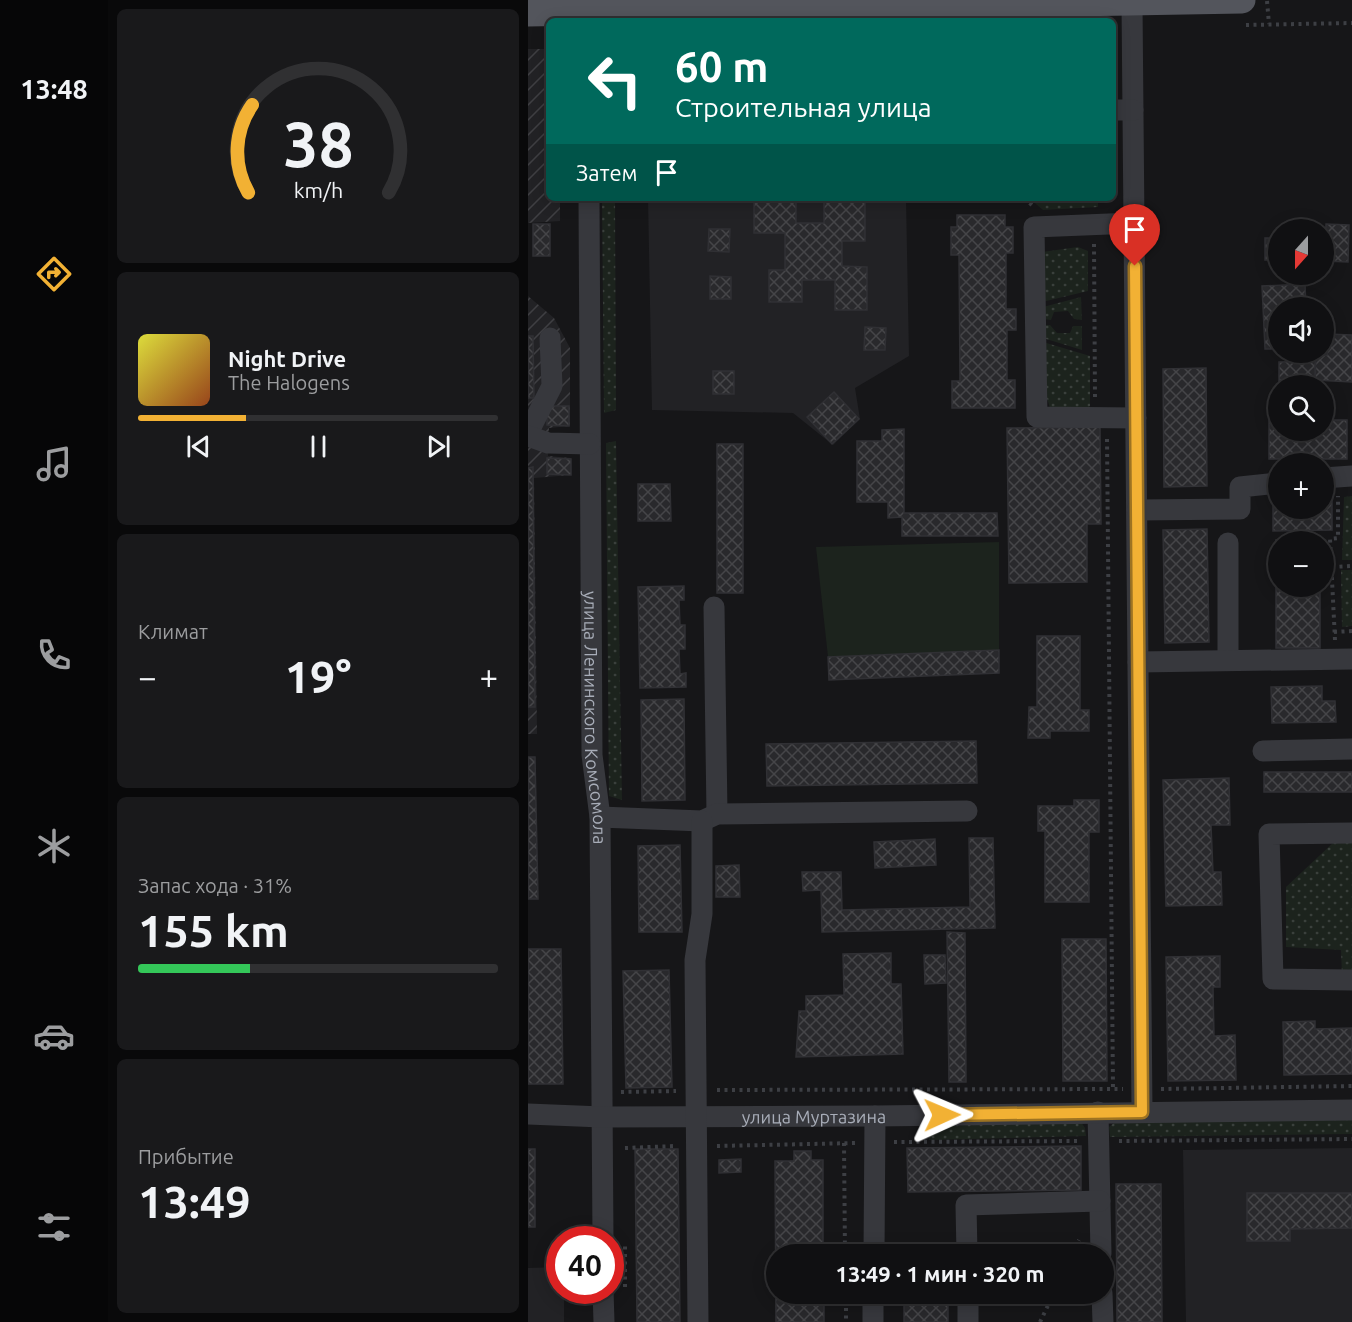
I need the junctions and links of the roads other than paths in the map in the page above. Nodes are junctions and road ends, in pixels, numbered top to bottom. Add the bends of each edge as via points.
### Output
1 (1242, 0) edge
2 (1052, 3) edge
3 (1132, 4) junction
4 (703, 11) edge
5 (528, 13) edge
6 (871, 15) edge
7 (587, 16) edge
8 (1123, 110) edge
9 (589, 201) edge
10 (1134, 223) junction
11 (550, 338) dead end
12 (1136, 418) junction
13 (528, 434) edge
14 (590, 444) junction
15 (1268, 484) edge
16 (1137, 510) junction
17 (1228, 543) dead end
18 (714, 607) dead end
19 (1344, 659) edge
20 (1228, 660) junction
21 (1138, 662) junction
22 (1352, 749) edge
23 (1263, 751) dead end
24 (967, 811) dead end
25 (600, 817) junction
26 (709, 818) junction
27 (1352, 833) edge
28 (1352, 980) edge
29 (1352, 1110) edge
30 (1098, 1112) junction
31 (1142, 1112) junction
32 (528, 1114) edge
33 (698, 1116) junction
34 (875, 1116) junction
35 (602, 1117) junction
36 (1100, 1202) junction
37 (603, 1226) edge
38 (874, 1244) edge
39 (967, 1244) edge
40 (1101, 1244) edge
41 (603, 1304) edge
42 (873, 1304) edge
43 (968, 1304) edge
44 (1102, 1304) edge
45 (604, 1322) edge
46 (698, 1322) edge
47 (873, 1322) edge
48 (968, 1322) edge
49 (1103, 1322) edge

1 - 3 main road
2 - 3 main road
2 - 6 main road
3 - 8 street
4 - 6 main road
4 - 7 main road
5 - 7 main road
8 - 10 street
9 - 14 street, улица Ленинского Комсомола
10 - 12 street
10 - 12 street via 1034,227 1037,417
11 - 13 street via 552,386
12 - 16 street
13 - 14 street via 548,443
14 - 25 street, улица Ленинского Комсомола via 592,755
15 - 16 street via 1240,487 1240,509
16 - 21 street
17 - 20 street
18 - 26 street
19 - 20 street
20 - 21 street
21 - 31 street
22 - 23 street
24 - 26 street
25 - 26 street
25 - 35 street, улица Ленинского Комсомола
26 - 33 street via 702,914 694,960
27 - 28 street via 1269,834 1273,979
29 - 31 street, улица Муртазина
30 - 31 street, улица Муртазина
30 - 34 street, улица Муртазина
30 - 36 street
32 - 35 street, улица Муртазина
33 - 34 street, улица Муртазина
33 - 35 street, улица Муртазина
33 - 46 street
34 - 38 street
35 - 37 street, улица Ленинского Комсомола
36 - 39 street via 966,1205
36 - 40 street
41 - 45 street
42 - 47 street
43 - 48 street
44 - 49 street

